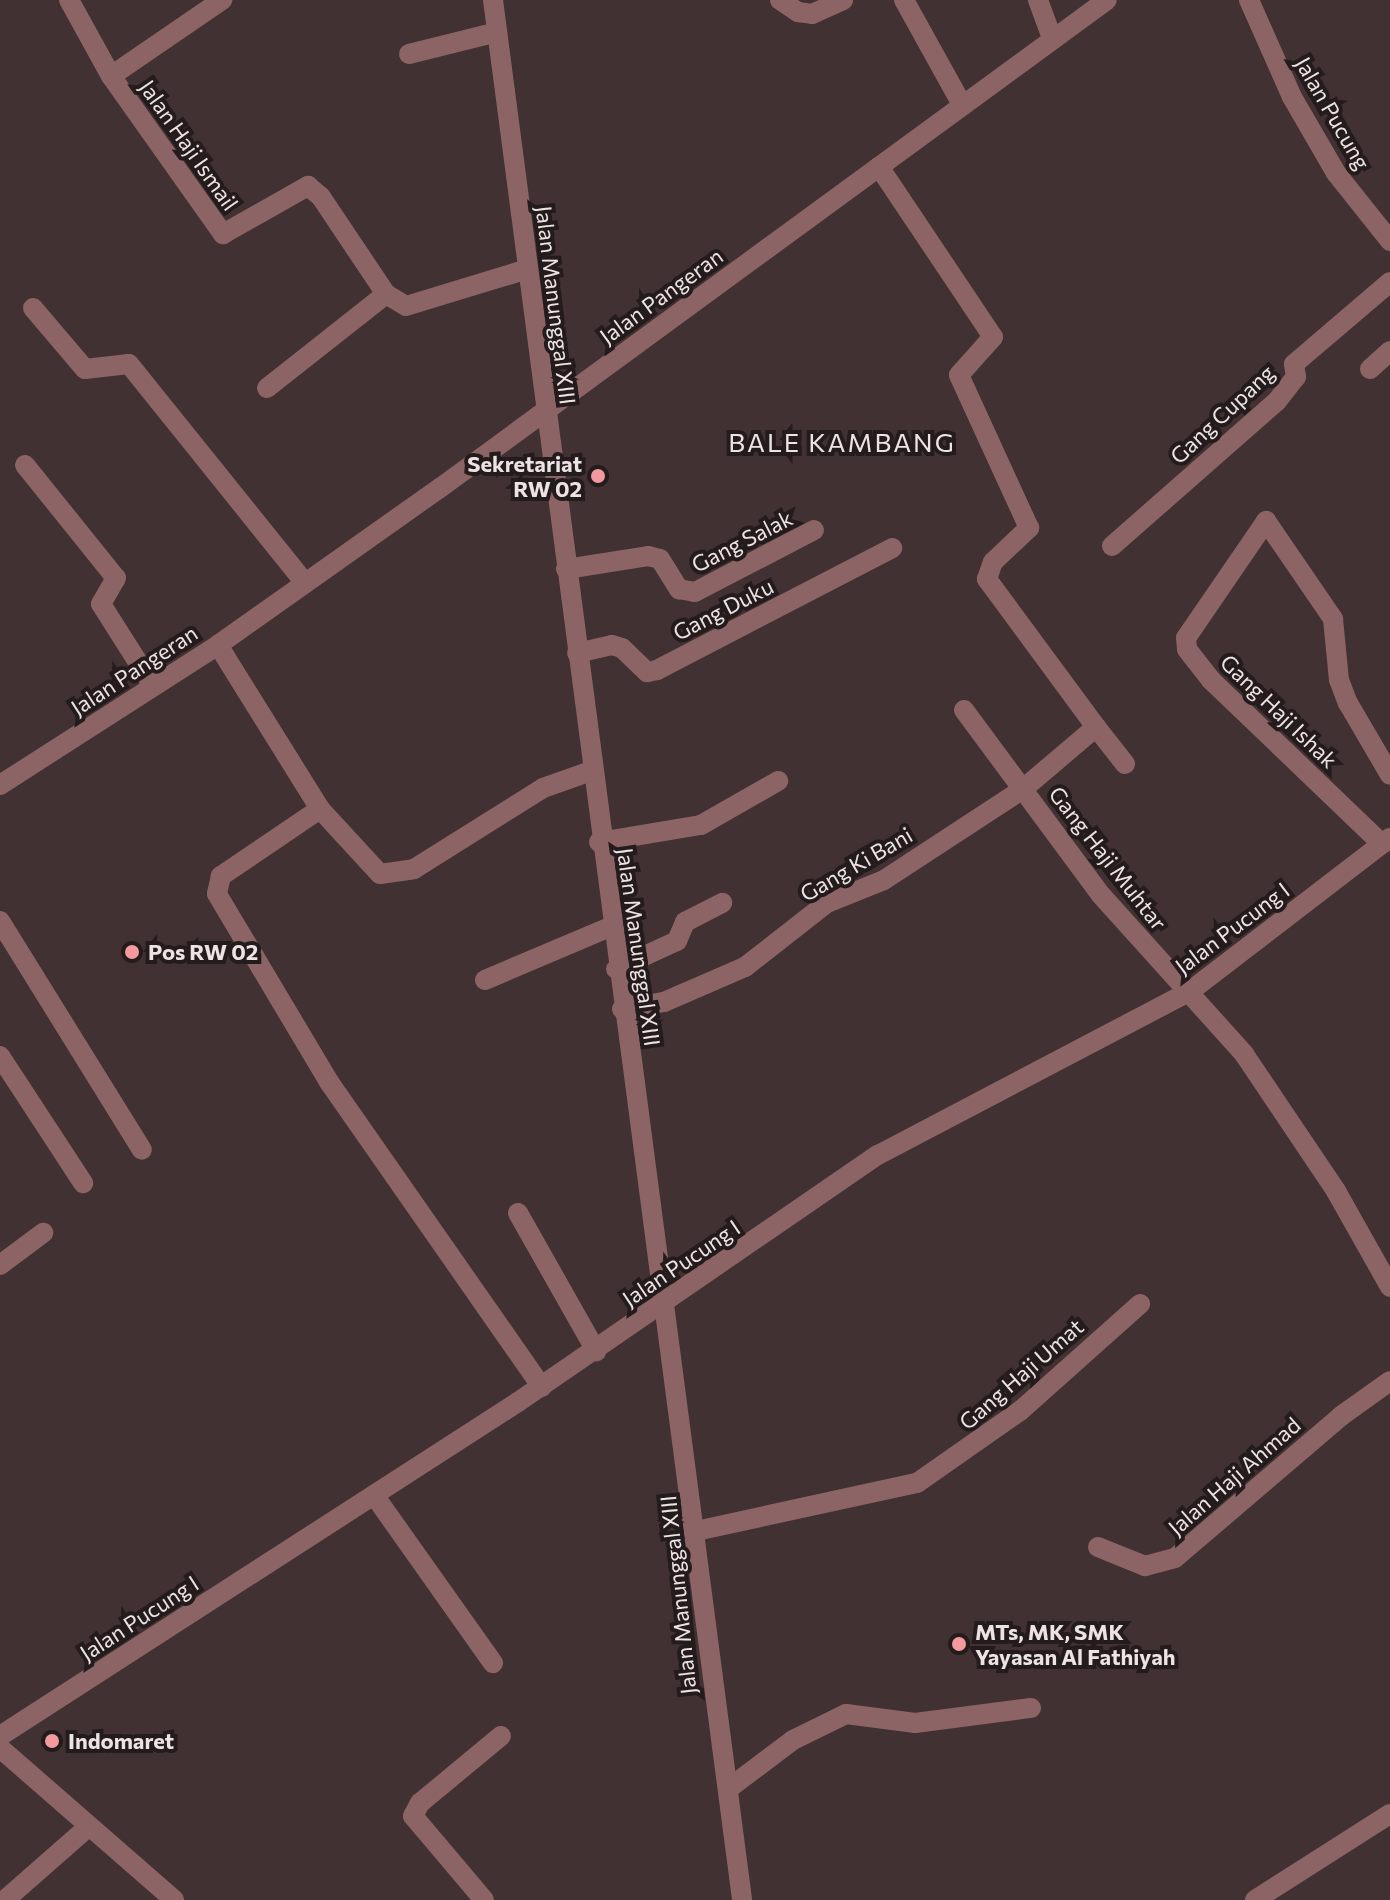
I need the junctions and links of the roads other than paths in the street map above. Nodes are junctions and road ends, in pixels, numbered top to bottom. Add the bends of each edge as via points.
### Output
1 (69, 0) edge
2 (222, 0) edge
3 (493, 0) edge
4 (780, 0) edge
5 (843, 0) edge
6 (904, 0) edge
7 (1038, 0) edge
8 (1107, 0) edge
9 (1249, 0) edge
10 (497, 32) junction
11 (1052, 38) junction
12 (409, 54) dead end
13 (111, 76) junction
14 (961, 103) junction
15 (879, 167) junction
16 (1390, 240) edge
17 (528, 269) junction
18 (1390, 282) edge
19 (386, 294) junction
20 (33, 308) dead end
21 (1390, 351) edge
22 (1370, 369) dead end
23 (267, 388) dead end
24 (545, 410) junction
25 (25, 465) dead end
26 (814, 530) dead end
27 (1112, 546) dead end
28 (892, 548) dead end
29 (566, 569) junction
30 (305, 583) junction
31 (218, 645) junction
32 (577, 653) junction
33 (153, 686) junction
34 (964, 710) dead end
35 (1096, 727) junction
36 (1125, 764) dead end
37 (591, 771) junction
38 (1390, 775) edge
39 (2, 779) edge
40 (778, 781) dead end
41 (1023, 789) junction
42 (320, 809) junction
43 (1386, 841) edge
44 (599, 842) junction
45 (722, 903) dead end
46 (0, 921) edge
47 (610, 927) junction
48 (616, 969) junction
49 (485, 980) dead end
50 (1189, 992) junction
51 (622, 1009) junction
52 (0, 1056) edge
53 (142, 1150) dead end
54 (83, 1183) dead end
55 (518, 1213) dead end
56 (43, 1233) dead end
57 (0, 1265) edge
58 (1390, 1287) edge
59 (666, 1302) junction
60 (1140, 1304) dead end
61 (596, 1351) junction
62 (1390, 1381) edge
63 (542, 1387) junction
64 (374, 1495) junction
65 (696, 1531) junction
66 (1098, 1547) dead end
67 (493, 1663) dead end
68 (1031, 1708) dead end
69 (0, 1736) edge
70 (501, 1736) dead end
71 (0, 1748) edge
72 (728, 1789) junction
73 (1390, 1814) edge
74 (88, 1827) junction
75 (5, 1900) edge
76 (174, 1900) edge
77 (484, 1900) edge
78 (742, 1900) edge
79 (1255, 1900) edge

1 - 13 street, Jalan Haji Ismail
2 - 13 street
3 - 10 street, Jalan Manunggal XIII
4 - 5 street via 812,14
6 - 14 street
7 - 11 street
8 - 11 street, Jalan Pangeran
9 - 16 street, Jalan Pucung via 1292,97 1336,173
10 - 12 street
10 - 17 street, Jalan Manunggal XIII
11 - 14 street, Jalan Pangeran
13 - 19 street, Jalan Haji Ismail via 219,230 228,234 308,186 321,197
14 - 15 street, Jalan Pangeran
15 - 24 street, Jalan Pangeran
15 - 35 street via 993,337 959,375 1029,528 993,562 987,579
17 - 19 street via 415,306
17 - 24 street, Jalan Manunggal XIII
18 - 27 street, Gang Cupang via 1294,364 1296,377 1277,401
19 - 23 street
20 - 30 street via 85,369 129,364
21 - 22 street
24 - 29 street, Jalan Manunggal XIII
24 - 30 street, Jalan Pangeran
25 - 33 street via 116,578 101,604
26 - 29 street, Gang Salak via 695,592 679,589 660,559 648,556
28 - 32 street, Gang Duku via 657,670 647,672 612,645
29 - 32 street, Jalan Manunggal XIII
30 - 31 street, Jalan Pangeran
31 - 33 street, Jalan Pangeran
31 - 42 street
32 - 37 street, Jalan Manunggal XIII
33 - 39 street, Jalan Pangeran
34 - 41 street, Gang Haji Muhtar
35 - 36 street
35 - 41 street, Gang Ki Bani
37 - 42 street via 543,788 414,869 392,876 380,874
37 - 44 street, Jalan Manunggal XIII
38 - 43 street, Gang Haji Ishak via 1344,692 1333,619 1266,521 1186,638 1187,649 1211,680
40 - 44 street via 701,825
41 - 50 street, Gang Haji Muhtar via 1101,895
41 - 51 street, Gang Ki Bani via 884,880 827,903 724,979 664,1002
42 - 63 street via 221,876 217,894 329,1082
43 - 50 street, Jalan Pucung I
44 - 47 street, Jalan Manunggal XIII
45 - 48 street via 685,922 677,941
46 - 53 street
47 - 48 street, Jalan Manunggal XIII
47 - 49 street
48 - 51 street, Jalan Manunggal XIII
50 - 58 street, Gang Haji Muhtar via 1280,1105
50 - 59 street, Jalan Pucung I via 924,1127
51 - 59 street, Jalan Manunggal XIII
52 - 54 street
55 - 61 street
56 - 57 street
59 - 61 street, Jalan Pucung I
59 - 65 street, Jalan Manunggal XIII
60 - 65 street, Gang Haji Umat via 1020,1411 917,1483
61 - 63 street, Jalan Pucung I
62 - 66 street, Jalan Haji Ahmad via 1341,1416 1175,1558 1145,1566
63 - 64 street, Jalan Pucung I
64 - 67 street
64 - 69 street, Jalan Pucung I
65 - 72 street, Jalan Manunggal XIII
68 - 72 street via 915,1723 846,1714 793,1740
70 - 77 street via 420,1803 413,1816
71 - 74 street
72 - 78 street, Jalan Manunggal XIII
73 - 79 street
74 - 75 street
74 - 76 street

